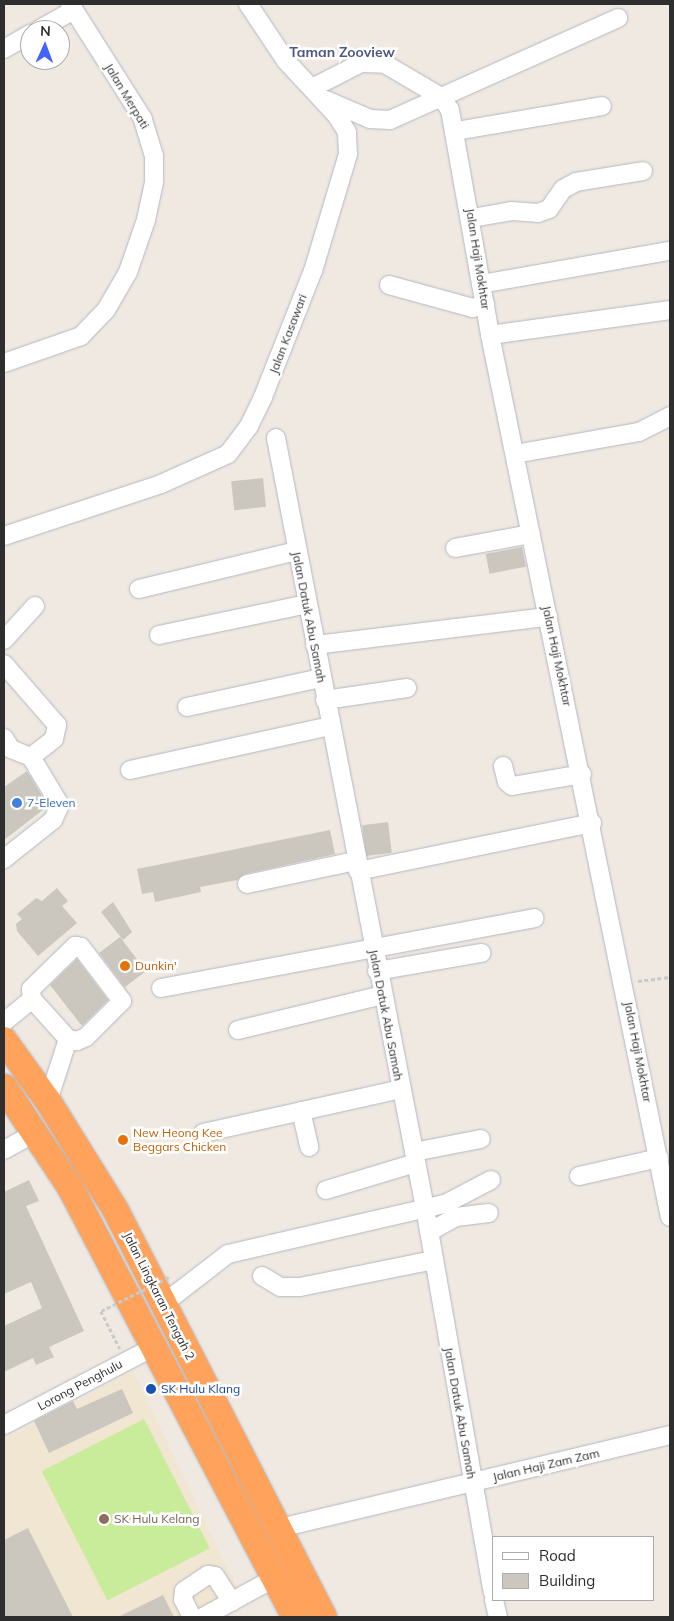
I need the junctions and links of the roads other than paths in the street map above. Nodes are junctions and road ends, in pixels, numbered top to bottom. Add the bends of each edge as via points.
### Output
1 (248, 4) edge
2 (72, 7) edge
3 (618, 18) dead end
4 (53, 20) edge
5 (20, 40) edge
6 (4, 49) edge
7 (317, 93) junction
8 (441, 97) junction
9 (602, 106) dead end
10 (456, 131) junction
11 (643, 171) dead end
12 (472, 218) junction
13 (669, 251) dead end
14 (481, 284) junction
15 (389, 285) dead end
16 (484, 304) junction
17 (670, 310) edge
18 (490, 335) junction
19 (5, 359) edge
20 (670, 416) edge
21 (276, 438) dead end
22 (515, 454) junction
23 (531, 534) junction
24 (4, 536) edge
25 (455, 548) dead end
26 (296, 551) junction
27 (139, 589) dead end
28 (307, 604) junction
29 (35, 606) dead end
30 (548, 617) junction
31 (159, 635) dead end
32 (4, 640) edge
33 (315, 645) junction
34 (6, 671) edge
35 (321, 678) junction
36 (407, 688) dead end
37 (325, 700) junction
38 (187, 707) dead end
39 (330, 726) junction
40 (6, 747) edge
41 (31, 758) junction
42 (504, 766) dead end
43 (130, 770) dead end
44 (582, 774) junction
45 (592, 823) junction
46 (4, 859) edge
47 (357, 866) junction
48 (247, 884) dead end
49 (535, 918) dead end
50 (373, 951) junction
51 (481, 953) dead end
52 (378, 971) junction
53 (161, 988) dead end
54 (383, 995) junction
55 (32, 999) junction
56 (4, 1022) edge
57 (238, 1030) dead end
58 (68, 1039) junction
59 (4, 1040) edge
60 (4, 1087) edge
61 (401, 1089) junction
62 (48, 1101) junction
63 (301, 1111) junction
64 (36, 1132) junction
65 (203, 1133) dead end
66 (481, 1139) dead end
67 (309, 1147) dead end
68 (4, 1150) edge
69 (415, 1157) junction
70 (659, 1158) junction
71 (580, 1176) dead end
72 (491, 1180) dead end
73 (326, 1190) dead end
74 (425, 1208) junction
75 (489, 1213) dead end
76 (670, 1216) edge
77 (429, 1232) junction
78 (434, 1260) junction
79 (262, 1276) dead end
80 (163, 1304) junction
81 (156, 1346) junction
82 (4, 1425) edge
83 (670, 1435) edge
84 (472, 1482) junction
85 (276, 1529) junction
86 (489, 1548) edge
87 (274, 1579) junction
88 (492, 1581) edge
89 (494, 1601) edge
90 (232, 1602) junction
91 (192, 1617) edge
92 (203, 1617) edge
93 (295, 1617) edge
94 (324, 1617) edge
95 (498, 1617) edge

1 - 7 street, Jalan Kasawari via 286,61
2 - 4 street
2 - 19 street, Jalan Merpati via 143,119 154,156 154,181 146,220 128,272 106,310 81,336
3 - 8 street
5 - 6 street
7 - 8 street via 381,121
7 - 8 street via 360,63 385,64
7 - 24 street, Jalan Kasawari via 347,132 348,154 313,271 249,426 228,454 161,484
8 - 10 street, Jalan Haji Mokhtar via 450,110
9 - 10 street
10 - 12 street, Jalan Haji Mokhtar
11 - 12 street via 576,182 563,189 549,210
12 - 14 street, Jalan Haji Mokhtar
13 - 14 street
14 - 16 street, Jalan Haji Mokhtar
15 - 16 street via 473,308
16 - 18 street, Jalan Haji Mokhtar
17 - 18 street
18 - 22 street, Jalan Haji Mokhtar
20 - 22 street via 639,432
21 - 26 street, Jalan Datuk Abu Samah
22 - 23 street, Jalan Haji Mokhtar
23 - 25 street
23 - 30 street, Jalan Haji Mokhtar
26 - 27 street
26 - 28 street, Jalan Datuk Abu Samah
28 - 31 street
28 - 33 street, Jalan Datuk Abu Samah
29 - 32 street
30 - 33 street
30 - 44 street, Jalan Haji Mokhtar
33 - 35 street, Jalan Datuk Abu Samah
34 - 41 street via 57,725 54,739
35 - 37 street, Jalan Datuk Abu Samah
35 - 38 street
36 - 37 street
37 - 39 street, Jalan Datuk Abu Samah
39 - 43 street
39 - 47 street, Jalan Datuk Abu Samah
40 - 41 street
41 - 46 street via 60,805 53,820
42 - 44 street via 506,782 512,786
44 - 45 street, Jalan Haji Mokhtar
45 - 47 street
45 - 70 street, Jalan Haji Mokhtar
47 - 48 street
47 - 50 street, Jalan Datuk Abu Samah
49 - 50 street
50 - 52 street, Jalan Datuk Abu Samah
50 - 53 street
51 - 52 street
52 - 54 street, Jalan Datuk Abu Samah
54 - 57 street
54 - 61 street, Jalan Datuk Abu Samah
55 - 56 street
55 - 58 street
55 - 58 street via 31,989 75,946 80,947 122,1001 86,1037 77,1041
58 - 62 street
59 - 62 highway, Jalan Lingkaran Tengah 2
60 - 64 highway, Jalan Lingkaran Tengah 2
61 - 63 street
61 - 69 street, Jalan Datuk Abu Samah
62 - 80 highway, Jalan Lingkaran Tengah 2 via 115,1208
63 - 65 street
63 - 67 street
64 - 68 street
64 - 81 highway, Jalan Lingkaran Tengah 2
66 - 69 street
69 - 73 street
69 - 74 street, Jalan Datuk Abu Samah
70 - 71 street
70 - 76 street, Jalan Haji Mokhtar
72 - 74 street via 452,1201
74 - 77 street, Jalan Datuk Abu Samah
74 - 80 street via 228,1254
75 - 77 street via 456,1217
77 - 78 street, Jalan Datuk Abu Samah
78 - 79 street via 300,1287 280,1287
78 - 84 street, Jalan Datuk Abu Samah
80 - 85 highway, Jalan Lingkaran Tengah 2
81 - 82 street, Lorong Penghulu
81 - 87 highway, Jalan Lingkaran Tengah 2
83 - 84 street, Jalan Haji Zam Zam
84 - 85 street, Jalan Haji Zam Zam
84 - 86 street, Jalan Datuk Abu Samah
85 - 94 highway, Jalan Lingkaran Tengah 2
86 - 88 street, Jalan Datuk Abu Samah
87 - 90 street
87 - 93 highway, Jalan Lingkaran Tengah 2
89 - 95 street
90 - 91 street via 215,1576 208,1575 184,1592 183,1599
90 - 92 street

